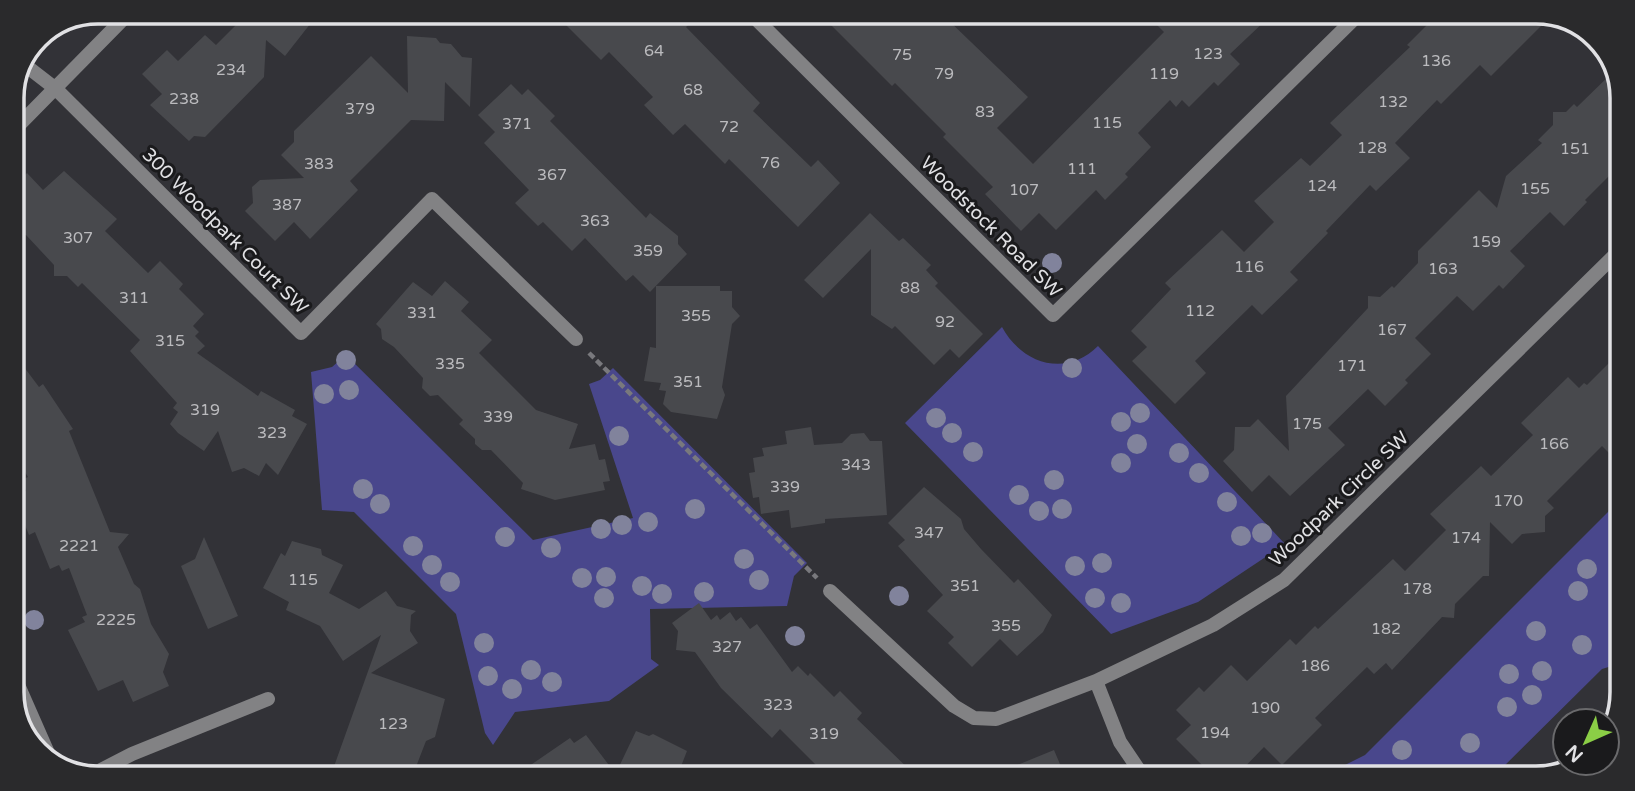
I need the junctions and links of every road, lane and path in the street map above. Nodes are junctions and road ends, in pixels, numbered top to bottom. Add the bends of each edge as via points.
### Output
1 (118, 24) edge
2 (761, 24) edge
3 (1349, 24) edge
4 (31, 69) edge
5 (56, 89) junction
6 (25, 119) edge
7 (1610, 260) edge
8 (576, 340) joint
9 (830, 591) joint
10 (1096, 681) junction
11 (268, 699) dead end
12 (25, 701) edge
13 (43, 741) edge
14 (109, 766) edge
15 (1136, 766) edge

1 - 5 street
2 - 3 street, Woodstock Road SW via 1053,315
4 - 5 street
5 - 6 street
5 - 8 street, 300 Woodpark Court SW via 301,333 432,199
7 - 10 street, Woodpark Circle SW via 1283,580 1213,625
8 - 9 path
9 - 10 street, Woodpark Circle SW via 954,706 974,718 996,719
10 - 15 street via 1120,742
11 - 14 street
12 - 13 street

